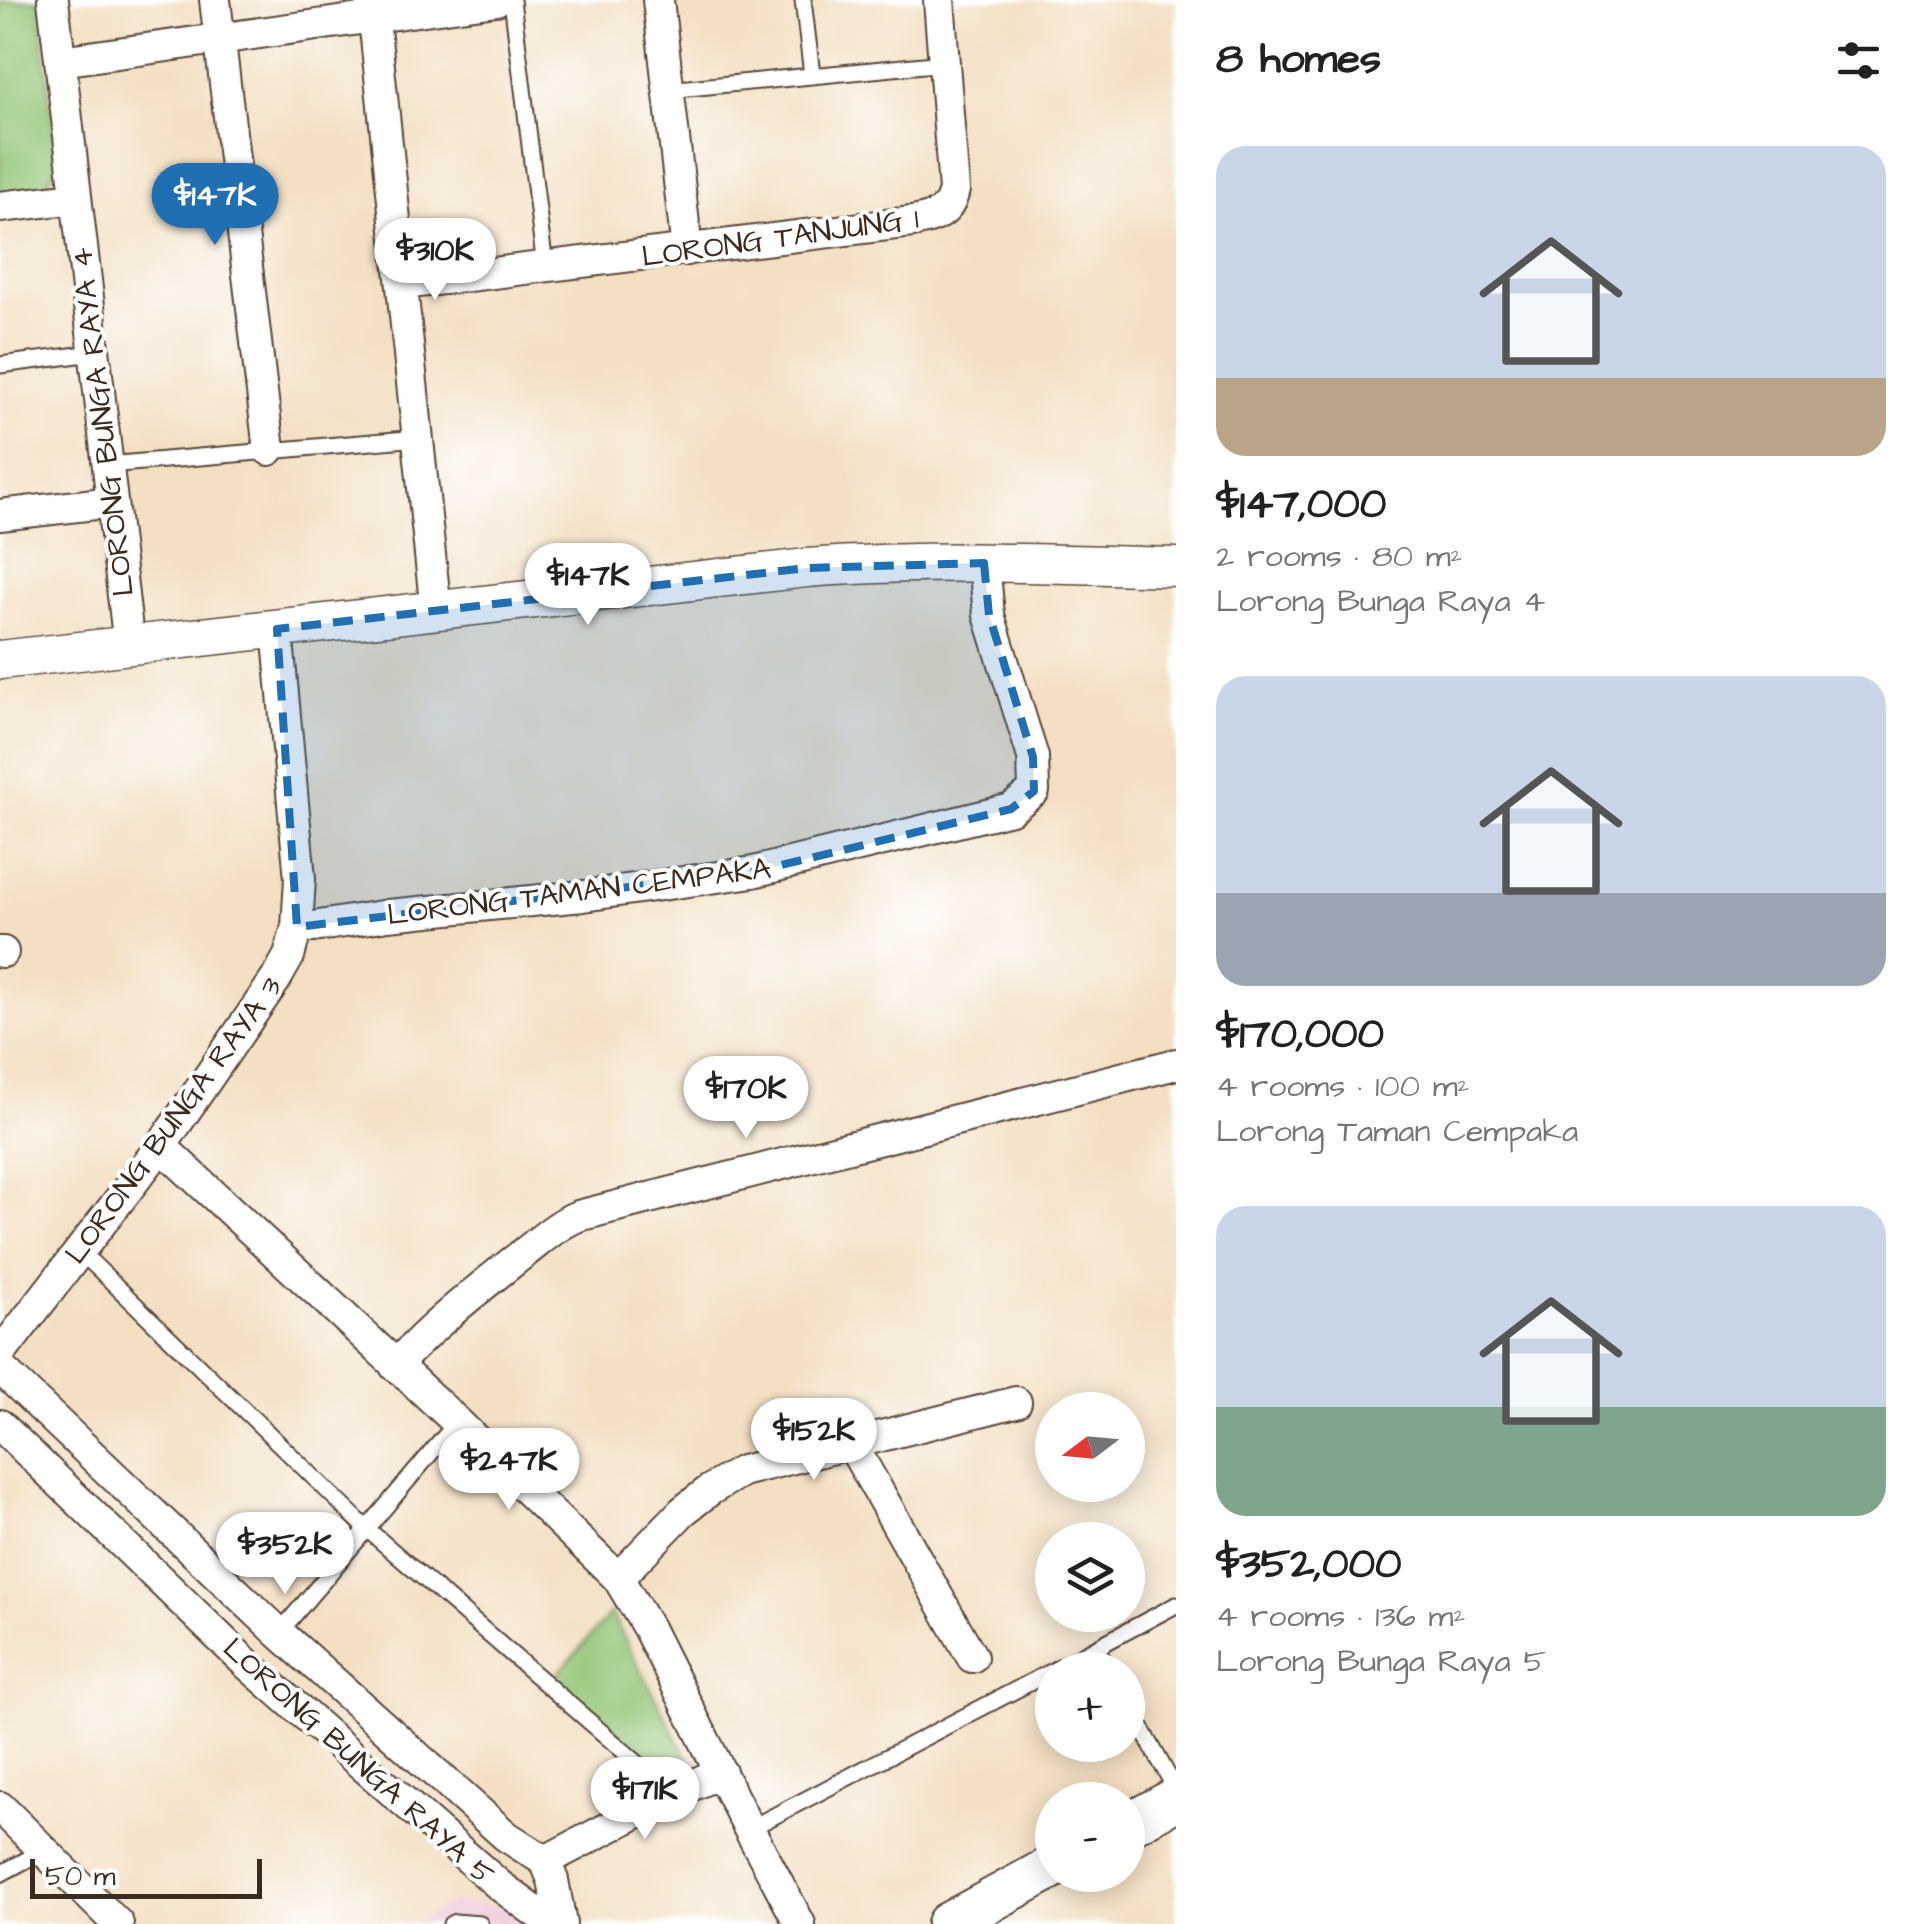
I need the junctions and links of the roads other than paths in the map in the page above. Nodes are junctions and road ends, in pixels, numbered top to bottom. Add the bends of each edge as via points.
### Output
1 (53, 0) edge
2 (216, 0) edge
3 (496, 0) edge
4 (512, 0) edge
5 (658, 0) edge
6 (804, 0) edge
7 (939, 0) edge
8 (373, 9) edge
9 (220, 39) junction
10 (60, 62) junction
11 (944, 64) junction
12 (812, 76) junction
13 (668, 90) junction
14 (76, 198) junction
15 (0, 207) edge
16 (686, 250) junction
17 (545, 267) junction
18 (402, 284) junction
19 (94, 353) junction
20 (0, 365) edge
21 (418, 438) junction
22 (269, 450) junction
23 (108, 465) junction
24 (112, 502) junction
25 (0, 515) edge
26 (984, 563) junction
27 (1176, 567) edge
28 (436, 612) junction
29 (278, 628) junction
30 (128, 646) junction
31 (0, 660) edge
32 (297, 927) junction
33 (1176, 1064) edge
34 (161, 1146) junction
35 (80, 1251) junction
36 (0, 1354) edge
37 (395, 1366) junction
38 (0, 1368) edge
39 (1016, 1402) dead end
40 (457, 1422) junction
41 (0, 1425) edge
42 (850, 1442) junction
43 (367, 1529) junction
44 (618, 1578) junction
45 (1176, 1605) edge
46 (279, 1633) junction
47 (1096, 1648) junction
48 (1088, 1652) edge
49 (1098, 1652) edge
50 (972, 1657) dead end
51 (1035, 1679) edge
52 (1145, 1734) edge
53 (721, 1772) junction
54 (1176, 1790) edge
55 (674, 1794) junction
56 (1176, 1799) edge
57 (0, 1806) edge
58 (1145, 1816) edge
59 (749, 1829) junction
60 (43, 1851) junction
61 (544, 1860) junction
62 (0, 1874) edge
63 (1035, 1876) edge
64 (118, 1924) edge
65 (452, 1924) edge
66 (480, 1924) edge
67 (552, 1924) edge
68 (562, 1924) edge
69 (800, 1924) edge
70 (948, 1924) edge

1 - 10 street, LORONG BUNGA RAYA 4
2 - 9 street
3 - 8 street
4 - 17 lane
5 - 13 street
6 - 12 lane
7 - 11 street, LORONG TANJUNG 1
8 - 9 street
8 - 18 street
9 - 10 street
9 - 22 street
10 - 14 street, LORONG BUNGA RAYA 4
11 - 12 lane
11 - 16 street, LORONG TANJUNG 1 via 954,190 940,213
12 - 13 lane
13 - 16 street
14 - 15 street
14 - 19 street, LORONG BUNGA RAYA 4
16 - 17 street, LORONG TANJUNG 1
17 - 18 street, LORONG TANJUNG 1
18 - 21 street
19 - 20 lane
19 - 23 street, LORONG BUNGA RAYA 4
21 - 22 lane
21 - 28 street
22 - 23 lane
23 - 24 street, LORONG BUNGA RAYA 4
24 - 25 street
24 - 30 street, LORONG BUNGA RAYA 4
26 - 27 street
26 - 28 street via 806,568
26 - 32 street, LORONG TAMAN CEMPAKA via 989,615 1033,757 1034,791 1011,809 753,872
28 - 29 street
29 - 30 street
29 - 32 street, LORONG BUNGA RAYA 3 via 300,879
30 - 31 street
32 - 34 street, LORONG BUNGA RAYA 3 via 276,979
33 - 37 street via 578,1216 507,1266
34 - 35 street, LORONG BUNGA RAYA 3
34 - 37 street
35 - 36 street, LORONG BUNGA RAYA 3
35 - 43 lane
37 - 40 street
38 - 46 street, LORONG BUNGA RAYA 5
39 - 42 street
40 - 43 lane
40 - 44 street
41 - 67 street, LORONG BUNGA RAYA 5 via 247,1664 499,1886
42 - 44 street via 742,1472 710,1490
42 - 50 street
43 - 46 lane
43 - 55 lane
44 - 53 street
45 - 47 lane
46 - 61 street, LORONG BUNGA RAYA 5 via 506,1836
47 - 48 lane
47 - 49 lane
51 - 59 lane
52 - 54 lane
53 - 55 street, LORONG BUNGA RAYA 5
53 - 59 street
55 - 61 street, LORONG BUNGA RAYA 5
56 - 58 main road
57 - 60 street
59 - 69 street
60 - 62 lane
60 - 64 street
61 - 68 street
63 - 70 main road
65 - 66 lane

